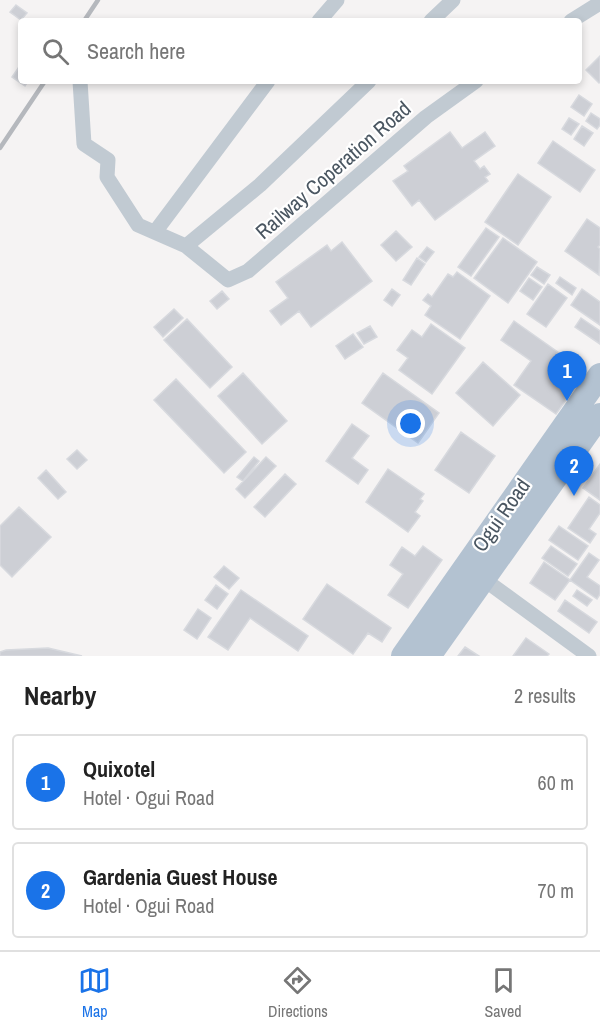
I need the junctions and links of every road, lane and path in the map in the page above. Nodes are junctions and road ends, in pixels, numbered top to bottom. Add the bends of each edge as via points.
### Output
1 (337, 0) edge
2 (453, 0) edge
3 (600, 3) edge
4 (322, 18) edge
5 (434, 18) edge
6 (576, 18) edge
7 (80, 84) edge
8 (266, 84) edge
9 (366, 84) edge
10 (473, 84) edge
11 (155, 232) junction
12 (186, 246) junction
13 (600, 375) edge
14 (600, 415) edge
15 (474, 573) junction
16 (403, 656) edge
17 (429, 656) edge
18 (590, 656) edge

1 - 4 street
2 - 5 street
3 - 6 street
7 - 11 street via 84,144 108,160 107,177 138,225
8 - 11 street
9 - 12 street via 260,185
10 - 12 street, Railway Coperation Road via 426,117 248,271 228,280
11 - 12 street
13 - 15 main road, Ogui Road
14 - 15 main road, Ogui Road
15 - 16 main road, Ogui Road
15 - 17 main road, Ogui Road
15 - 18 street

